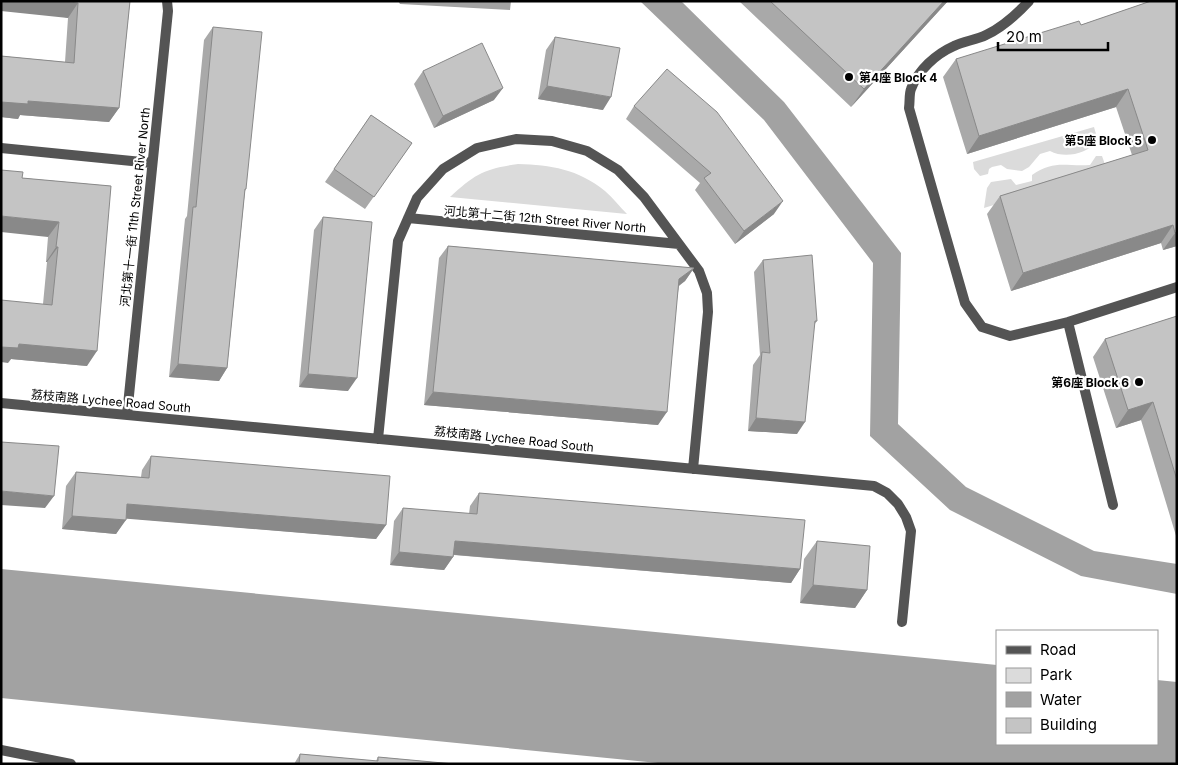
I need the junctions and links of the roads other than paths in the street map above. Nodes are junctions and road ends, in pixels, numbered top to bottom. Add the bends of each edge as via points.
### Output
1 (167, 1) edge
2 (1028, 1) edge
3 (1, 148) edge
4 (152, 163) junction
5 (408, 218) junction
6 (680, 244) junction
7 (1177, 287) edge
8 (1068, 322) junction
9 (1, 403) edge
10 (127, 415) junction
11 (378, 439) junction
12 (693, 469) junction
13 (1113, 505) dead end
14 (902, 622) dead end
15 (1, 750) edge
16 (71, 764) edge

1 - 4 street, 河北第十一街 11th Street River North
2 - 8 street via 998,29 941,52 918,74 910,90 909,108 965,303 982,327 1010,336
3 - 4 street
4 - 10 street, 河北第十一街 11th Street River North
5 - 6 street, 河北第十二街 12th Street River North
5 - 6 street, 河北第十二街 12th Street River North via 416,198 443,168 476,148 516,139 552,140 587,151 618,170 644,197
5 - 11 street, 河北第十二街 12th Street River North via 398,241
6 - 12 street, 河北第十二街 12th Street River North via 699,271 707,293 708,312
7 - 8 street
8 - 13 street
9 - 10 street, 荔枝南路 Lychee Road South
10 - 11 street, 荔枝南路 Lychee Road South
11 - 12 street, 荔枝南路 Lychee Road South
12 - 14 street, 荔枝南路 Lychee Road South via 874,486 887,493 906,516 911,532
15 - 16 street

